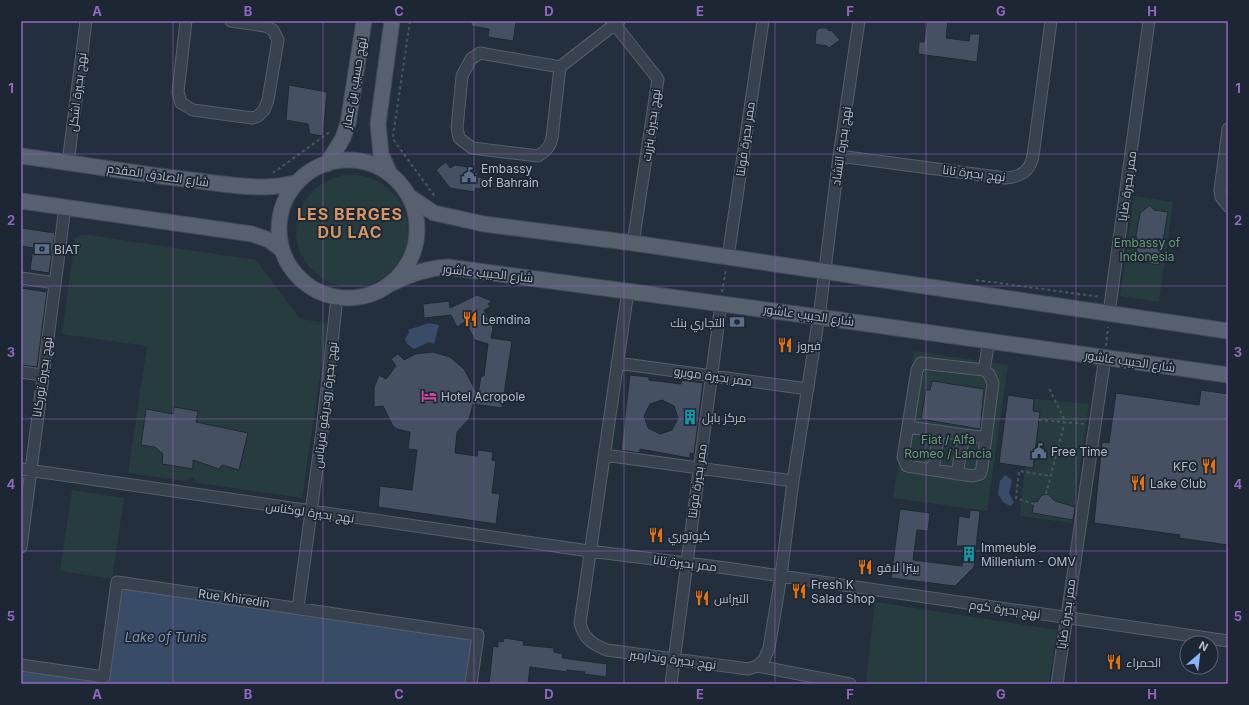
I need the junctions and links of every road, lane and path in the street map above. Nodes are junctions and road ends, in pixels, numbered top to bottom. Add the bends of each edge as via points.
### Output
1 (86, 21) edge
2 (186, 21) edge
3 (231, 21) edge
4 (364, 21) edge
5 (392, 21) edge
6 (410, 21) edge
7 (763, 21) edge
8 (859, 21) edge
9 (1051, 21) edge
10 (1149, 21) edge
11 (615, 22) edge
12 (560, 66) junction
13 (335, 128) dead end
14 (1228, 128) edge
15 (21, 156) edge
16 (839, 156) junction
17 (68, 162) junction
18 (327, 164) junction
19 (272, 174) dead end
20 (390, 174) junction
21 (295, 183) junction
22 (410, 197) junction
23 (21, 200) edge
24 (438, 201) dead end
25 (1228, 206) edge
26 (65, 207) junction
27 (633, 243) junction
28 (281, 249) junction
29 (728, 257) junction
30 (825, 272) junction
31 (21, 278) edge
32 (969, 279) dead end
33 (55, 283) junction
34 (392, 283) junction
35 (628, 291) junction
36 (337, 298) junction
37 (1112, 298) junction
38 (721, 304) junction
39 (1109, 314) junction
40 (819, 317) junction
41 (1228, 331) edge
42 (989, 341) junction
43 (1105, 357) junction
44 (617, 363) junction
45 (984, 370) junction
46 (21, 372) edge
47 (42, 374) junction
48 (1228, 375) edge
49 (711, 376) junction
50 (1048, 386) dead end
51 (808, 389) junction
52 (1039, 420) dead end
53 (1065, 421) junction
54 (1094, 425) junction
55 (908, 427) junction
56 (939, 431) junction
57 (964, 435) junction
58 (986, 438) junction
59 (604, 455) junction
60 (699, 468) junction
61 (26, 470) edge
62 (933, 470) junction
63 (957, 474) junction
64 (1051, 476) junction
65 (793, 480) junction
66 (1046, 494) dead end
67 (1034, 504) dead end
68 (311, 512) junction
69 (21, 547) edge
70 (589, 551) junction
71 (686, 563) junction
72 (781, 576) junction
73 (298, 608) junction
74 (1065, 618) junction
75 (1228, 641) edge
76 (674, 658) junction
77 (21, 665) edge
78 (757, 666) junction
79 (471, 684) edge
80 (671, 684) edge
81 (850, 684) edge
82 (1057, 684) edge

1 - 17 street, نهج بحيرة اشكل
2 - 3 street via 178,92 181,103 193,110 252,118 264,110 268,100 278,40 273,30 265,26
4 - 18 main road, نهج حسيب بن عمار via 348,123 344,138
5 - 20 main road via 378,124 381,154
6 - 24 path via 393,136
7 - 29 street, ممر بحيرة فولتا
8 - 16 street, نهج بحيرة التشاد
9 - 16 street, نهج بحيرة تانا via 1033,156 1025,172 1004,178
10 - 37 street, ممر بحيرة ضايا
11 - 12 street
11 - 27 street, نهج بحيرة بنزرت via 658,79
12 - 12 street via 552,138 545,152 538,156 472,148 459,138 457,128 462,76 475,55 480,53
13 - 19 path
14 - 25 street via 1220,190 1221,197
15 - 17 main road, شارع الصادق المقدم
16 - 30 street, نهج بحيرة التشاد
17 - 21 main road, شارع الصادق المقدم via 260,188 276,188
18 - 20 main road via 343,160 368,162
18 - 21 main road via 319,166
20 - 22 main road
21 - 28 main road via 281,210 278,226
22 - 27 main road via 434,213 457,219
22 - 34 main road via 416,215 418,234 414,253 405,270
23 - 26 main road
26 - 28 main road via 252,234 269,240
26 - 33 street, نهج بحيرة توركانا
27 - 29 main road
28 - 36 main road via 293,272 313,289
29 - 30 main road
29 - 38 path
30 - 39 main road
30 - 40 street, نهج بحيرة التشاد
31 - 33 street
32 - 37 path
33 - 47 street, نهج بحيرة توركانا
34 - 35 main road, شارع الحبيب عاشور via 417,272 448,267
34 - 36 main road via 366,296
35 - 38 main road, شارع الحبيب عاشور
35 - 44 street, نهج بحيرة وندارمير
36 - 68 street, نهج بحيرة رودريقو فريتاس
37 - 39 street, ممر بحيرة ضايا
38 - 40 main road, شارع الحبيب عاشور
38 - 49 street, ممر بحيرة فولتا
39 - 41 main road
39 - 43 path
40 - 42 main road, شارع الحبيب عاشور
40 - 51 street
42 - 43 main road, شارع الحبيب عاشور
42 - 45 street
43 - 48 main road, شارع الحبيب عاشور
43 - 54 street, ممر بحيرة ضايا
44 - 49 street, ممر بحيرة مويرو
44 - 59 street, نهج بحيرة وندارمير
45 - 55 street via 921,363 917,370
45 - 58 street via 993,383
46 - 47 street
47 - 61 street, نهج بحيرة توركانا
49 - 51 street, ممر بحيرة مويرو
49 - 60 street, ممر بحيرة فولتا
50 - 53 path
51 - 65 street
52 - 53 path
53 - 54 path
53 - 64 path
54 - 74 street, ممر بحيرة ضايا
55 - 56 street
55 - 62 street via 903,457 905,463 907,466
56 - 57 street
56 - 62 street
57 - 58 street
57 - 63 street
58 - 63 street via 980,474
59 - 60 street
59 - 70 street, نهج بحيرة وندارمير
60 - 65 street
60 - 71 street, ممر بحيرة فولتا
61 - 68 street, نهج بحيرة لوكناس
61 - 69 street, نهج بحيرة توركانا
62 - 63 street
64 - 66 path
64 - 67 path via 1019,471 1016,498
65 - 72 street
68 - 70 street, نهج بحيرة لوكناس
68 - 73 street, نهج بحيرة رودريقو فريتاس
70 - 71 street, ممر بحيرة تانا
70 - 76 street, نهج بحيرة وندارمير via 580,623 583,633 590,642 607,650
71 - 72 street, ممر بحيرة تانا
71 - 76 street, ممر بحيرة فولتا
72 - 74 street, نهج بحيرة كوم
72 - 78 street via 769,648 764,660
73 - 77 street, Rue Khiredin via 118,582 104,677
73 - 79 street, Rue Khiredin via 478,634
74 - 75 street, نهج بحيرة كوم
74 - 82 street, ممر بحيرة ضايا
76 - 78 street, نهج بحيرة وندارمير via 748,669
76 - 80 street, ممر بحيرة فولتا
78 - 81 street, نهج بحيرة وندارمير

